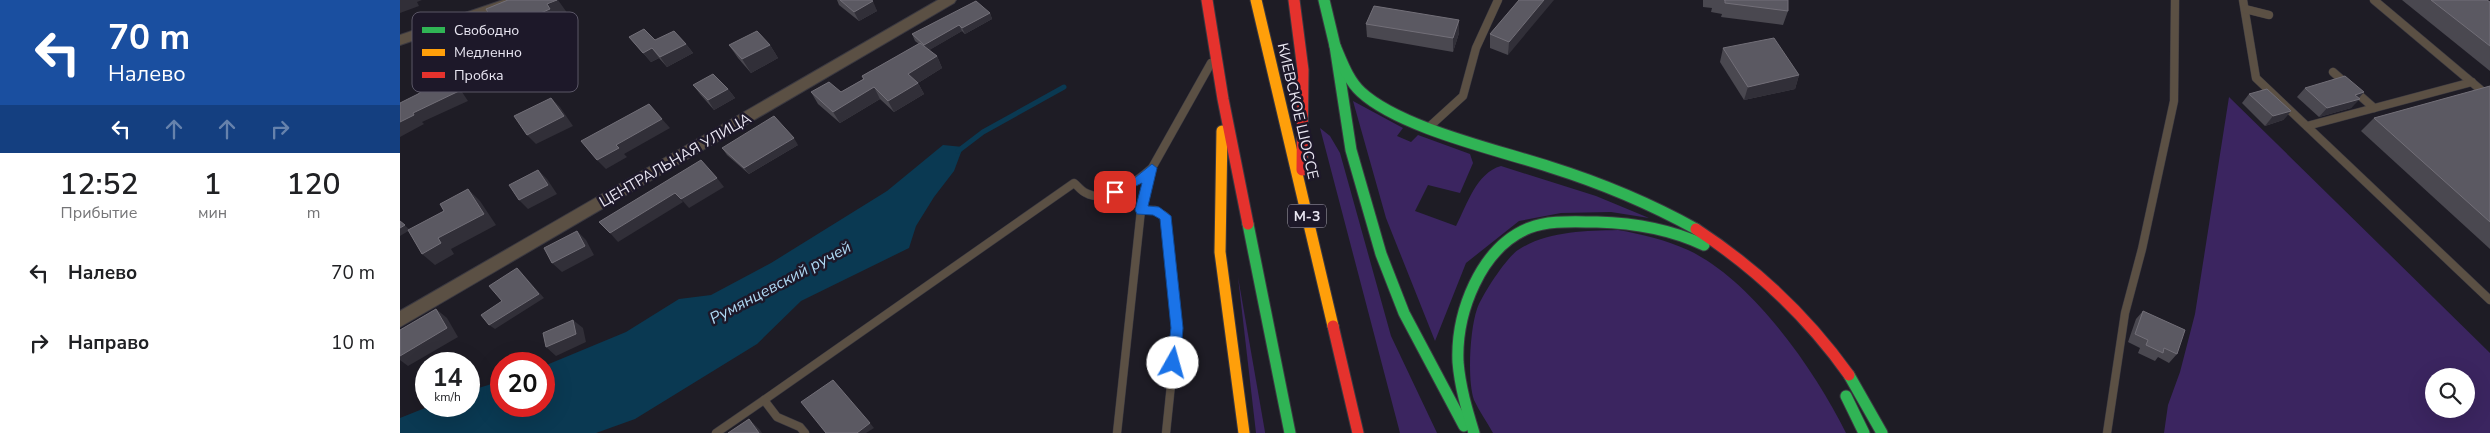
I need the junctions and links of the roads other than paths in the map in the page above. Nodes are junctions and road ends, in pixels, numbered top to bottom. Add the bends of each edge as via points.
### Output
1 (518, 0) edge
2 (949, 0) edge
3 (1207, 0) edge
4 (1256, 0) edge
5 (1294, 0) edge
6 (1324, 0) edge
7 (1498, 0) edge
8 (2175, 0) edge
9 (2243, 0) edge
10 (2374, 0) edge
11 (2245, 9) junction
12 (483, 12) edge
13 (2269, 15) dead end
14 (412, 36) edge
15 (400, 40) edge
16 (1335, 46) junction
17 (1216, 54) junction
18 (2333, 72) dead end
19 (2472, 82) junction
20 (2482, 90) edge
21 (1223, 99) junction
22 (2374, 108) junction
23 (2306, 126) junction
24 (1429, 127) junction
25 (1152, 168) junction
26 (1302, 194) junction
27 (1141, 210) junction
28 (2490, 300) edge
29 (400, 320) edge
30 (1814, 349) dead end
31 (1840, 388) dead end
32 (764, 400) junction
33 (1239, 401) junction
34 (716, 433) edge
35 (805, 433) edge
36 (1117, 433) edge
37 (1166, 433) edge
38 (1237, 433) edge
39 (1244, 433) edge
40 (1290, 433) edge
41 (1358, 433) edge
42 (1469, 433) edge
43 (1474, 433) edge
44 (1864, 433) edge
45 (1882, 433) edge
46 (2107, 433) edge

1 - 12 street
2 - 29 street, ЦЕНТРАЛЬНАЯ УЛИЦА
3 - 17 main road
4 - 26 main road, КИЕВСКОЕ ШОССЕ / М-3
5 - 26 main road via 1303,70
6 - 16 main road
7 - 24 lane via 1476,48 1463,96
8 - 46 lane via 2174,101 2125,313
9 - 11 lane
10 - 19 lane
11 - 13 lane
11 - 23 lane via 2256,78
14 - 15 street
16 - 24 main road via 1360,90 1389,110
16 - 42 main road via 1351,150 1381,254 1404,313
17 - 21 main road
17 - 25 lane
18 - 22 lane
19 - 20 lane
19 - 22 lane
21 - 33 main road via 1220,252
21 - 40 main road
22 - 23 lane
23 - 28 lane
24 - 45 main road via 1632,195 1674,215 1719,243 1764,276 1816,331 1853,382
25 - 27 lane
25 - 32 lane via 1134,184 1098,195 1087,194 1074,183
26 - 41 main road, КИЕВСКОЕ ШОССЕ / М-3
27 - 36 lane
27 - 37 lane via 1155,210 1165,216 1177,328
30 - 43 main road via 1792,320 1752,278 1695,240 1659,229 1608,222 1558,223 1522,231 1494,254 1472,288 1461,327 1458,354 1462,389
31 - 44 main road
32 - 34 lane
32 - 35 lane via 778,416
33 - 38 main road
33 - 39 main road

